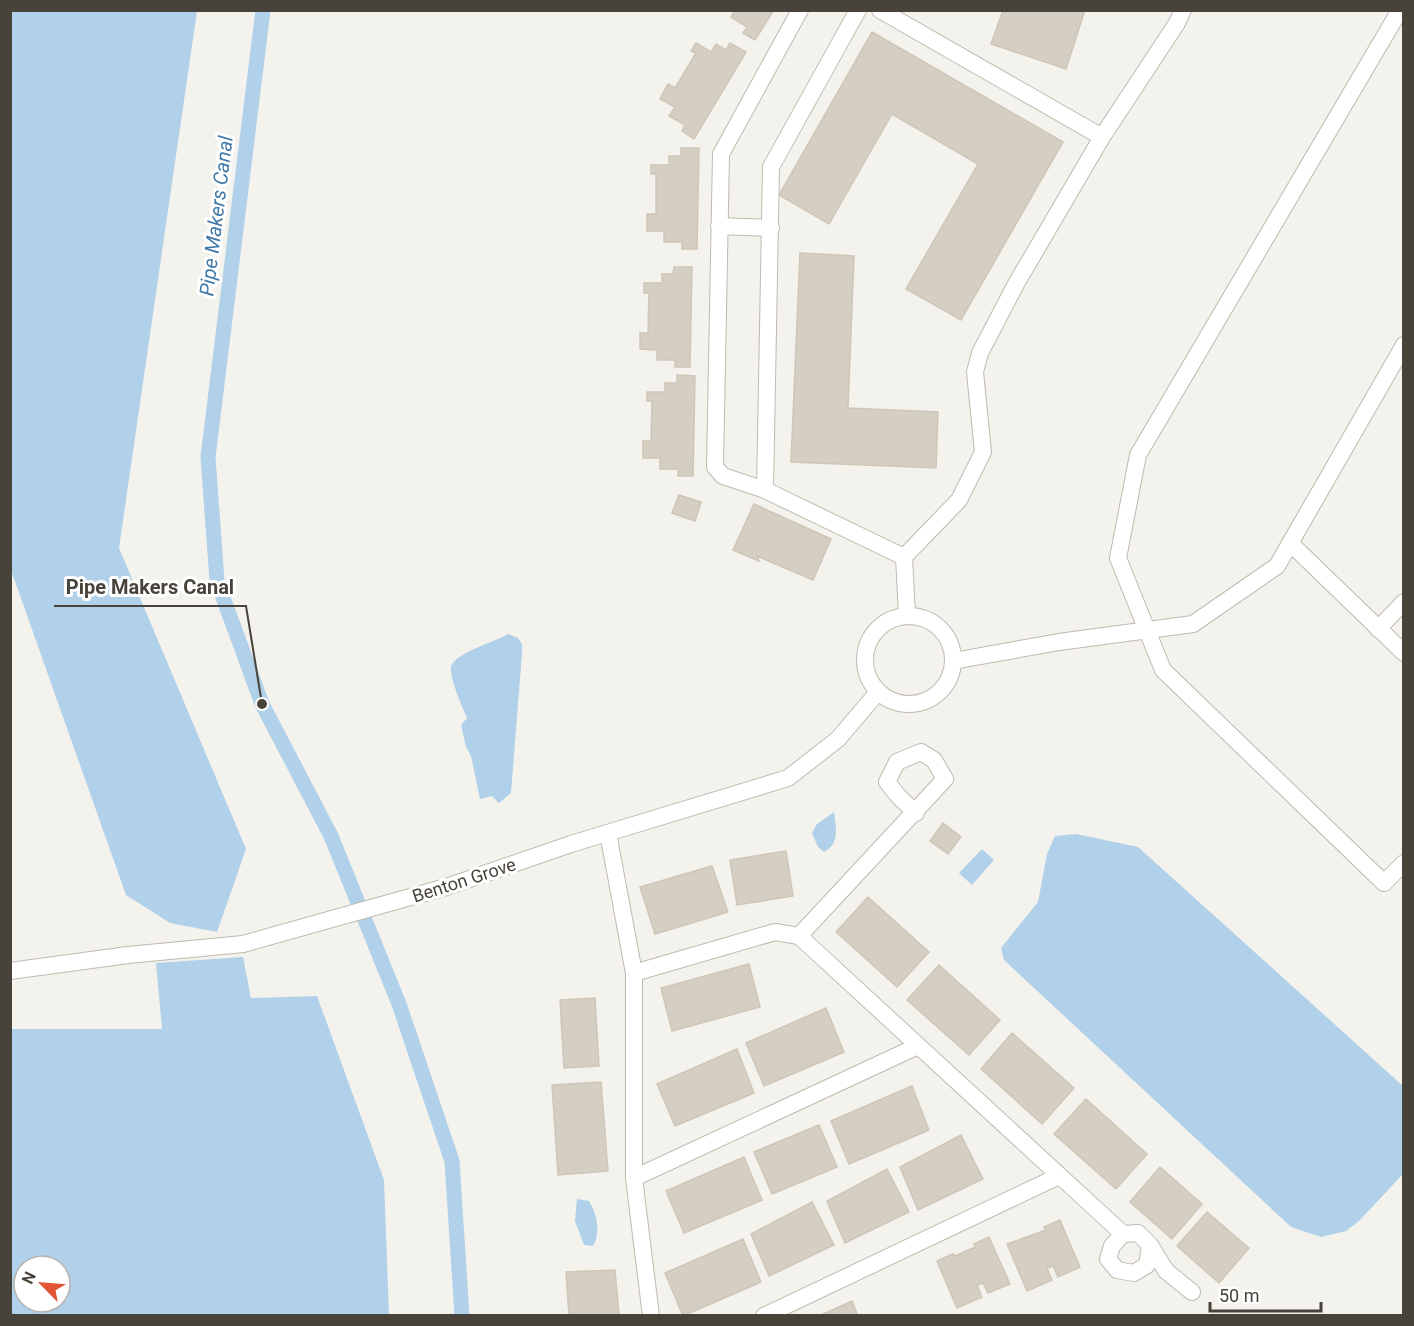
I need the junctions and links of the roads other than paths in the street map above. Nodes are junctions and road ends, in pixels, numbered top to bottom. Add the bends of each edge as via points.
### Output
1 (800, 10) edge
2 (858, 10) edge
3 (880, 10) edge
4 (1183, 10) edge
5 (1400, 10) edge
6 (1102, 137) junction
7 (719, 226) junction
8 (771, 228) junction
9 (1404, 345) edge
10 (765, 490) junction
11 (1290, 543) junction
12 (904, 557) junction
13 (1404, 602) edge
14 (907, 615) junction
15 (1378, 628) junction
16 (1147, 630) junction
17 (1404, 653) edge
18 (953, 661) junction
19 (878, 692) junction
20 (916, 813) dead end
21 (608, 833) junction
22 (1404, 863) edge
23 (799, 936) junction
24 (10, 971) edge
25 (634, 973) junction
26 (918, 1046) junction
27 (1059, 1176) junction
28 (634, 1178) junction
29 (1124, 1234) junction
30 (1150, 1245) junction
31 (1192, 1292) dead end
32 (651, 1316) edge
33 (764, 1316) edge

1 - 7 street via 721,154
2 - 8 street via 771,167
3 - 6 street
4 - 6 street
5 - 16 street via 1138,455 1119,558
6 - 12 street via 980,353 975,372 983,452 960,500
7 - 8 street
7 - 10 street via 715,467 723,476
8 - 10 street
9 - 11 street
10 - 12 street
11 - 15 street
11 - 16 street via 1277,566 1193,624
12 - 14 street
13 - 15 street
14 - 18 street via 934,623 945,633
14 - 19 street via 880,626 866,651 869,680
15 - 17 street
16 - 18 street
16 - 22 street via 1163,670 1384,884
18 - 19 street via 951,675 932,698 904,704
19 - 21 street, Benton Grove via 838,739 788,778
20 - 23 street
21 - 24 street, Benton Grove via 446,887 243,944
21 - 25 street
23 - 25 street via 775,932
23 - 26 street
25 - 28 street
26 - 27 street
26 - 28 street
27 - 29 street
27 - 33 street
28 - 32 street
29 - 30 street via 1138,1233
29 - 30 street via 1112,1246 1108,1259 1117,1270 1134,1273 1147,1265
30 - 31 street via 1166,1271

